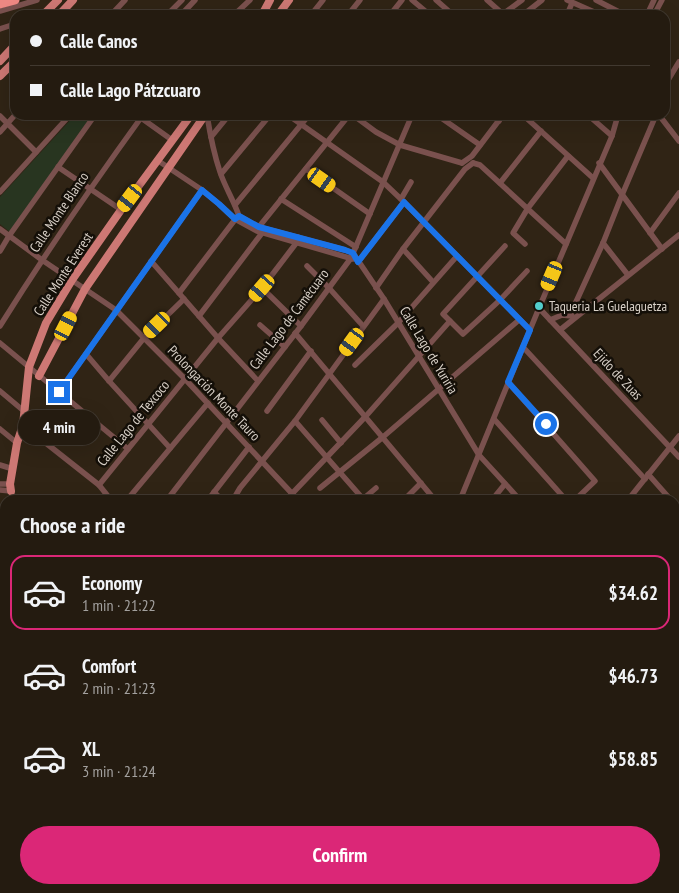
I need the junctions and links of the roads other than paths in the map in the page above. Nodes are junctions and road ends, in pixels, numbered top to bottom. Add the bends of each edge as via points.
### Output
1 (15, 0) edge
2 (37, 0) edge
3 (58, 0) edge
4 (73, 0) edge
5 (125, 0) edge
6 (182, 0) edge
7 (194, 0) edge
8 (250, 0) edge
9 (323, 0) edge
10 (360, 0) edge
11 (402, 0) edge
12 (412, 0) edge
13 (436, 0) edge
14 (487, 0) edge
15 (522, 0) edge
16 (542, 0) edge
17 (570, 1) edge
18 (600, 1) edge
19 (0, 4) edge
20 (48, 10) edge
21 (64, 10) edge
22 (116, 10) edge
23 (174, 10) edge
24 (185, 10) edge
25 (239, 10) edge
26 (314, 10) edge
27 (352, 10) edge
28 (394, 10) edge
29 (424, 10) edge
30 (447, 10) edge
31 (498, 10) edge
32 (509, 10) edge
33 (529, 10) edge
34 (590, 10) edge
35 (616, 10) edge
36 (0, 11) edge
37 (10, 50) edge
38 (0, 61) edge
39 (679, 62) edge
40 (10, 66) edge
41 (0, 76) edge
42 (670, 77) edge
43 (0, 116) edge
44 (10, 120) edge
45 (65, 120) edge
46 (91, 120) edge
47 (137, 120) edge
48 (145, 120) edge
49 (187, 120) edge
50 (203, 120) edge
51 (207, 120) edge
52 (224, 120) edge
53 (266, 120) edge
54 (295, 120) edge
55 (305, 120) edge
56 (347, 120) edge
57 (358, 120) edge
58 (410, 120) edge
59 (444, 120) edge
60 (529, 120) edge
61 (594, 120) edge
62 (617, 120) edge
63 (655, 120) edge
64 (662, 120) edge
65 (498, 121) edge
66 (7, 123) junction
67 (301, 124) junction
68 (541, 131) junction
69 (0, 132) edge
70 (612, 136) junction
71 (678, 136) edge
72 (211, 137) junction
73 (172, 140) junction
74 (327, 143) junction
75 (400, 145) junction
76 (480, 145) junction
77 (36, 152) junction
78 (568, 156) junction
79 (157, 160) junction
80 (473, 160) junction
81 (599, 163) junction
82 (464, 166) junction
83 (58, 167) junction
84 (169, 168) junction
85 (306, 169) junction
86 (221, 174) junction
87 (593, 178) junction
88 (383, 182) junction
89 (411, 182) dead end
90 (500, 183) junction
91 (90, 188) junction
92 (202, 190) junction
93 (0, 192) edge
94 (679, 193) edge
95 (622, 195) junction
96 (281, 198) junction
97 (403, 201) junction
98 (235, 205) junction
99 (116, 206) dead end
100 (528, 208) junction
101 (370, 214) junction
102 (237, 218) junction
103 (424, 223) junction
104 (0, 229) edge
105 (259, 230) junction
106 (650, 233) junction
107 (679, 235) edge
108 (9, 236) junction
109 (298, 240) junction
110 (603, 243) junction
111 (525, 244) dead end
112 (566, 244) junction
113 (505, 246) dead end
114 (403, 249) junction
115 (662, 249) junction
116 (0, 251) edge
117 (355, 256) junction
118 (457, 256) junction
119 (42, 260) junction
120 (151, 261) junction
121 (307, 266) dead end
122 (527, 271) dead end
123 (628, 275) junction
124 (477, 276) junction
125 (72, 280) junction
126 (433, 282) junction
127 (262, 288) junction
128 (329, 288) junction
129 (376, 288) junction
130 (85, 289) junction
131 (179, 293) junction
132 (184, 299) junction
133 (384, 299) junction
134 (500, 300) junction
135 (539, 308) junction
136 (116, 310) junction
137 (570, 315) junction
138 (199, 316) junction
139 (577, 316) junction
140 (519, 320) junction
141 (550, 320) junction
142 (450, 321) junction
143 (398, 322) junction
144 (260, 325) dead end
145 (0, 326) edge
146 (301, 326) junction
147 (364, 326) junction
148 (530, 330) junction
149 (560, 330) junction
150 (295, 333) junction
151 (144, 338) junction
152 (218, 338) junction
153 (0, 343) edge
154 (285, 347) junction
155 (523, 347) junction
156 (311, 351) junction
157 (86, 354) junction
158 (419, 356) junction
159 (355, 365) dead end
160 (29, 367) junction
161 (329, 374) junction
162 (39, 376) junction
163 (185, 379) junction
164 (109, 381) junction
165 (258, 381) junction
166 (508, 382) junction
167 (439, 390) junction
168 (0, 391) edge
169 (59, 392) junction
170 (208, 403) junction
171 (267, 411) dead end
172 (25, 412) junction
173 (366, 416) junction
174 (494, 419) junction
175 (322, 420) dead end
176 (295, 421) junction
177 (226, 423) junction
178 (149, 424) junction
179 (23, 425) junction
180 (0, 430) edge
181 (679, 436) edge
182 (384, 437) junction
183 (17, 443) junction
184 (341, 443) junction
185 (248, 447) junction
186 (670, 447) junction
187 (170, 448) junction
188 (128, 449) junction
189 (479, 455) junction
190 (679, 457) edge
191 (327, 458) junction
192 (262, 462) junction
193 (0, 465) edge
194 (13, 469) junction
195 (340, 473) junction
196 (647, 476) junction
197 (420, 483) junction
198 (0, 484) edge
199 (505, 484) junction
200 (99, 485) junction
201 (11, 487) junction
202 (320, 488) dead end
203 (376, 488) dead end
204 (0, 490) edge
205 (214, 492) junction
206 (292, 493) joint
207 (13, 495) edge
208 (107, 495) edge
209 (131, 495) edge
210 (171, 495) edge
211 (212, 495) edge
212 (217, 495) edge
213 (236, 495) edge
214 (360, 495) edge
215 (369, 495) edge
216 (409, 495) edge
217 (431, 495) edge
218 (462, 495) edge
219 (496, 495) edge
220 (515, 495) edge
221 (562, 495) edge
222 (580, 495) edge
223 (632, 495) edge
224 (666, 495) edge

1 - 19 highway
2 - 36 street
3 - 20 main road
4 - 21 main road
5 - 22 street
6 - 23 street
7 - 24 street
8 - 25 street
9 - 26 street
10 - 27 street
11 - 28 street
12 - 29 street
13 - 30 street
14 - 31 street
15 - 32 street
16 - 33 street
17 - 34 street
18 - 35 street
37 - 38 main road
39 - 42 street
40 - 41 main road
43 - 66 street
44 - 66 street
45 - 77 street
46 - 83 street
47 - 91 street, Calle Monte Blanco
48 - 73 street
49 - 73 main road, Calle Monte Everest
50 - 84 main road, Calle Monte Everest
51 - 72 street
52 - 72 street
53 - 86 street
54 - 67 street
55 - 67 street
56 - 74 street
57 - 75 street
58 - 75 street, Calle Lago de Camécuaro
59 - 76 street
60 - 68 street
61 - 70 street
62 - 70 street
63 - 95 street
64 - 71 street
65 - 76 street
66 - 69 street
66 - 77 street
67 - 74 street
67 - 98 street
68 - 78 street
68 - 90 street
70 - 81 street
72 - 86 street
73 - 79 main road, Calle Monte Everest
74 - 85 street
74 - 88 street
75 - 82 street
75 - 88 street, Calle Lago de Camécuaro
76 - 80 street
77 - 93 street
78 - 87 street
78 - 100 street
79 - 84 street
79 - 125 main road, Calle Monte Everest
80 - 82 street
80 - 90 street
81 - 87 street
81 - 95 street
82 - 103 street
83 - 91 street
83 - 108 street
84 - 92 street
84 - 130 main road, Calle Monte Everest
85 - 96 street
85 - 101 street
86 - 98 street
87 - 112 street
88 - 97 street
88 - 101 street, Calle Lago de Camécuaro
89 - 97 street
90 - 100 street
91 - 99 street
91 - 119 street, Calle Monte Blanco
92 - 102 street
92 - 120 street
94 - 106 street
95 - 106 street
95 - 110 street
96 - 105 street
96 - 117 street
97 - 103 street
97 - 117 street
98 - 102 street
100 - 111 street via 513,233
100 - 112 street
101 - 117 street, Calle Lago de Camécuaro
102 - 105 street
102 - 131 street
103 - 114 street
103 - 118 street
104 - 108 street, Prolongación Monte Tauro
105 - 109 street
105 - 138 street
106 - 115 street
107 - 115 street
108 - 116 street
108 - 119 street, Prolongación Monte Tauro
109 - 117 street
109 - 127 street, Calle Lago de Texcoco
110 - 123 street
110 - 137 street
112 - 135 street
113 - 124 street
114 - 126 street
114 - 129 street
115 - 123 street
117 - 128 street, Calle Lago de Camécuaro
117 - 129 street, Calle Lago de Yuriria
118 - 124 street
118 - 126 street
119 - 125 street, Prolongación Monte Tauro
119 - 145 street, Calle Monte Blanco
120 - 131 street
120 - 136 street
121 - 128 street
122 - 134 street
123 - 139 street
124 - 134 street
124 - 142 street via 443,314
125 - 130 street, Prolongación Monte Tauro
125 - 160 main road, Calle Monte Everest via 46,323
126 - 143 street
127 - 146 street
127 - 152 street, Calle Lago de Texcoco
128 - 146 street, Calle Lago de Camécuaro
128 - 147 street
129 - 133 street, Calle Lago de Yuriria
130 - 136 street, Prolongación Monte Tauro
130 - 162 main road, Calle Monte Everest
131 - 132 street
132 - 138 street
132 - 151 street
133 - 143 street, Calle Lago de Yuriria
133 - 147 street
134 - 140 street
134 - 142 street via 463,334
135 - 141 street, Ejido de Zuas
135 - 148 street
136 - 151 street, Prolongación Monte Tauro
136 - 157 street
137 - 139 street
137 - 141 street
138 - 152 street
139 - 149 street
140 - 148 street
140 - 167 street
141 - 149 street, Ejido de Zuas
142 - 158 street
143 - 158 street, Calle Lago de Yuriria
143 - 159 street
144 - 154 street
146 - 150 street, Calle Lago de Camécuaro
147 - 161 street
148 - 155 street
149 - 186 street, Ejido de Zuas
150 - 154 street, Calle Lago de Camécuaro
150 - 156 street
151 - 163 street, Prolongación Monte Tauro
151 - 164 street
152 - 163 street, Calle Lago de Texcoco
152 - 165 street
153 - 160 street
154 - 165 street, Calle Lago de Camécuaro
155 - 166 street
155 - 196 street
156 - 161 street
156 - 171 street
157 - 164 street
157 - 169 street
158 - 167 street, Calle Lago de Yuriria
158 - 173 street
160 - 162 street
160 - 172 main road, Calle Monte Everest
161 - 173 street
161 - 176 street
162 - 169 street
163 - 170 street, Prolongación Monte Tauro
163 - 178 street, Calle Lago de Texcoco
164 - 178 street
165 - 177 street, Calle Lago de Camécuaro
166 - 174 street
166 - 222 street via 595,481
167 - 182 street
167 - 189 street, Calle Lago de Yuriria
168 - 172 street
169 - 188 street
170 - 177 street, Prolongación Monte Tauro
170 - 187 street
172 - 179 main road, Calle Monte Everest
173 - 182 street
173 - 184 street
174 - 189 street
174 - 221 street
175 - 184 street
176 - 191 street
176 - 192 street
177 - 185 street, Prolongación Monte Tauro
177 - 210 street, Calle Lago de Camécuaro
178 - 187 street
178 - 188 street, Calle Lago de Texcoco
179 - 183 main road, Calle Monte Everest
179 - 200 street
180 - 183 street
181 - 186 street
182 - 195 street
182 - 197 street
183 - 194 main road, Calle Monte Everest
184 - 191 street
185 - 192 street, Prolongación Monte Tauro
185 - 205 street
186 - 190 street, Ejido de Zuas
186 - 196 street
187 - 209 street
188 - 200 street, Calle Lago de Texcoco
189 - 199 street, Calle Lago de Yuriria
189 - 218 street
191 - 195 street
191 - 206 street
192 - 206 street, Prolongación Monte Tauro
192 - 213 street
193 - 194 street
194 - 201 main road, Calle Monte Everest
195 - 202 street
195 - 214 street
196 - 223 street
196 - 224 street
197 - 216 street
197 - 217 street
198 - 201 street
199 - 219 street
199 - 220 street, Calle Lago de Yuriria
200 - 208 street
201 - 204 street
201 - 207 street, Calle Monte Everest
203 - 215 street
205 - 211 street
205 - 212 street

